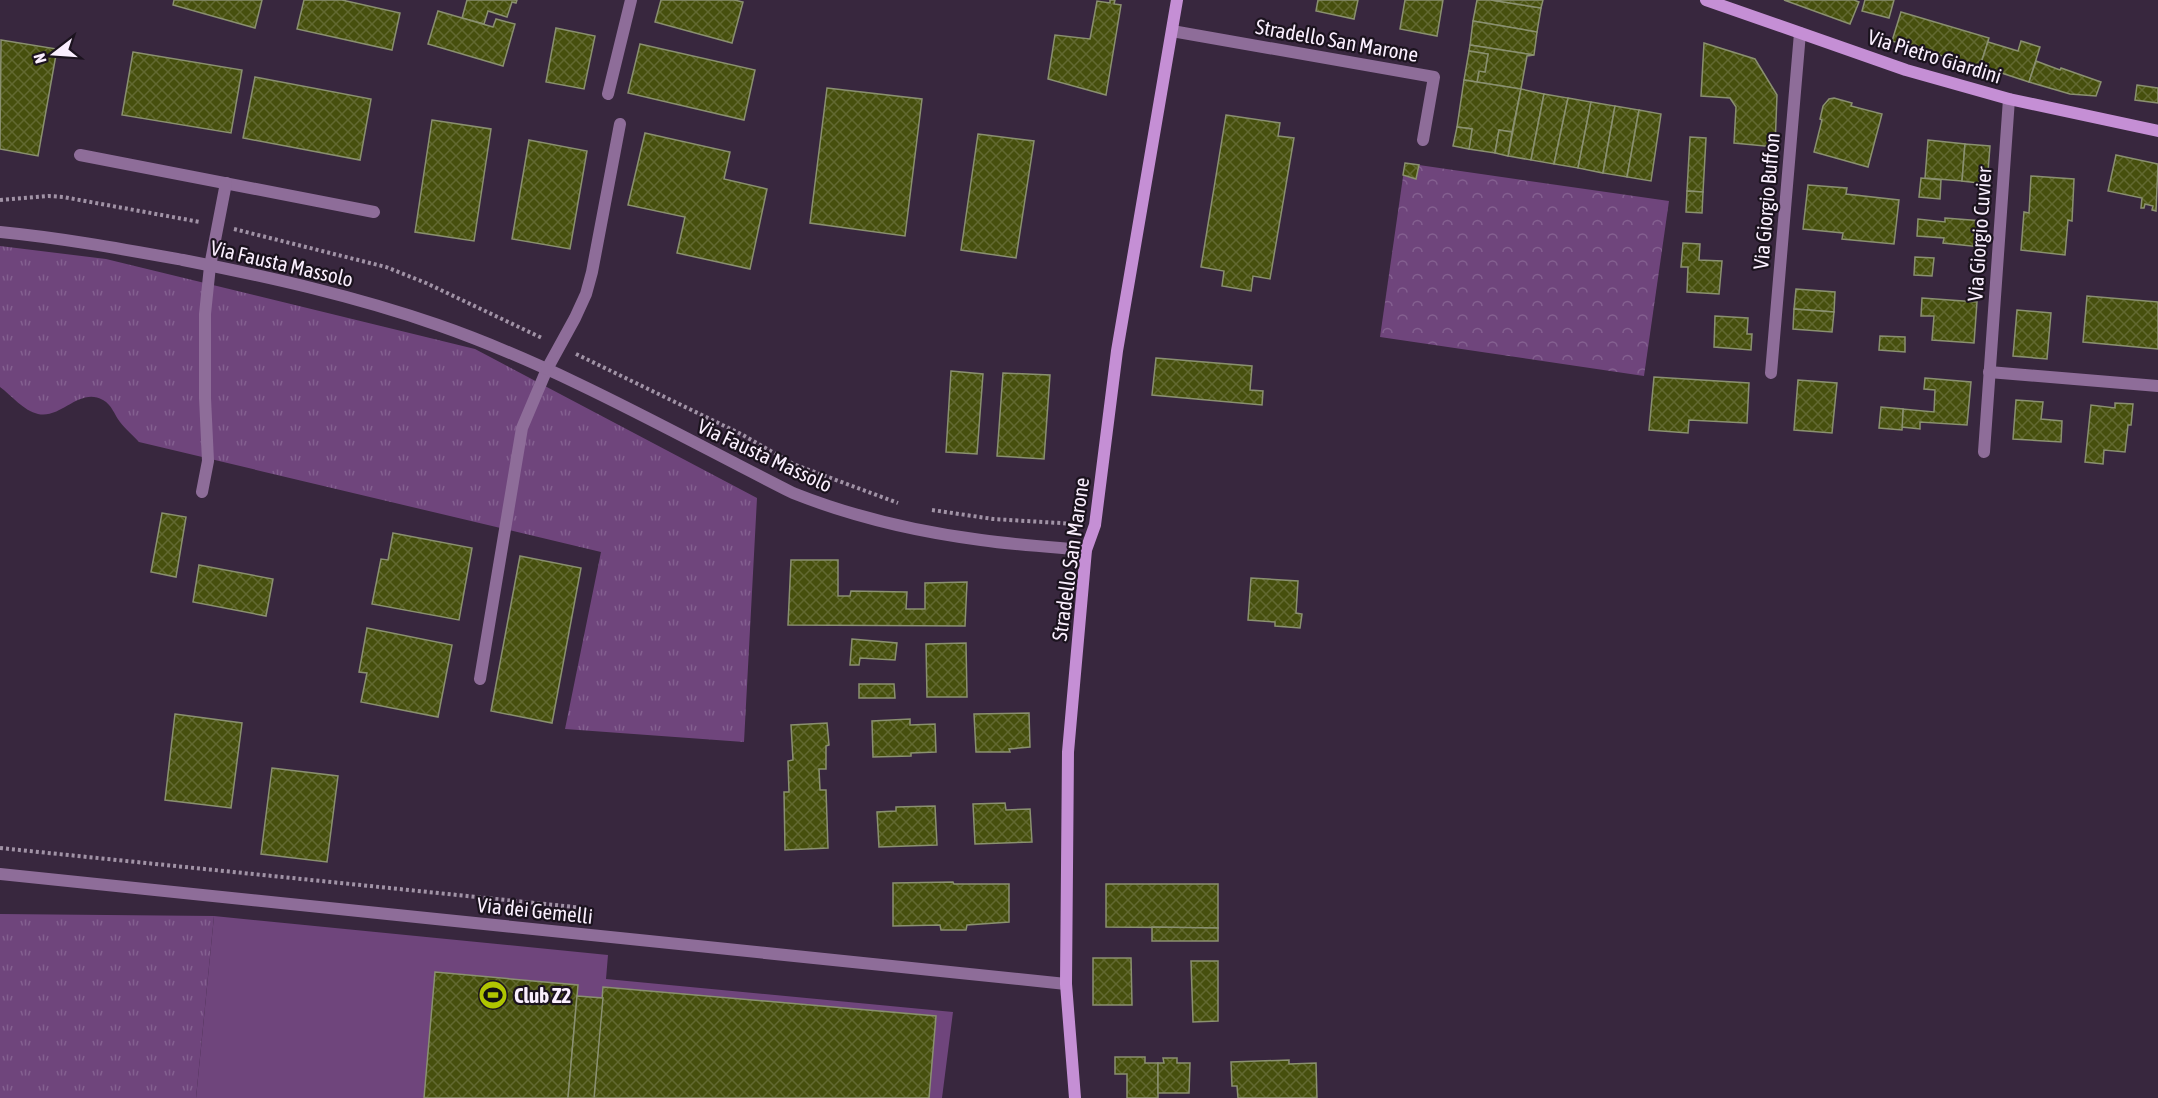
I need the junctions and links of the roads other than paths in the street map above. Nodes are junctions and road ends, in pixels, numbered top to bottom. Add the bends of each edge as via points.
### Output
1 (631, 0) edge
2 (1177, 0) edge
3 (1706, 0) edge
4 (1172, 31) junction
5 (1800, 33) junction
6 (608, 94) dead end
7 (2009, 99) junction
8 (620, 124) dead end
9 (2158, 131) edge
10 (1423, 140) dead end
11 (80, 155) dead end
12 (226, 183) junction
13 (374, 212) dead end
14 (0, 232) edge
15 (210, 266) junction
16 (547, 369) junction
17 (1989, 372) junction
18 (1771, 373) dead end
19 (2158, 386) edge
20 (1984, 452) dead end
21 (202, 492) dead end
22 (1086, 550) junction
23 (480, 679) dead end
24 (0, 874) edge
25 (1066, 984) junction
26 (1075, 1098) edge

1 - 6 street
2 - 4 street, Stradello San Marone
3 - 5 street, Via Pietro Giardini
4 - 10 street, Stradello San Marone via 1434,77
4 - 22 street, Stradello San Marone via 1117,351 1095,525
5 - 7 street, Via Pietro Giardini via 1906,70
5 - 18 street, Via Giorgio Buffon
7 - 9 street, Via Pietro Giardini
7 - 17 street, Via Giorgio Cuvier
8 - 16 street via 589,283
11 - 12 street
12 - 13 street
12 - 15 street
14 - 15 street, Via Fausta Massolo via 58,237
15 - 16 street, Via Fausta Massolo via 310,287 427,322
15 - 21 street via 205,314 208,461
16 - 22 street, Via Fausta Massolo via 793,493 831,508 980,540
16 - 23 street via 522,428
17 - 19 street
17 - 20 street, Via Giorgio Cuvier
22 - 25 street, Stradello San Marone via 1068,752
24 - 25 street, Via dei Gemelli
25 - 26 street, Stradello San Marone

